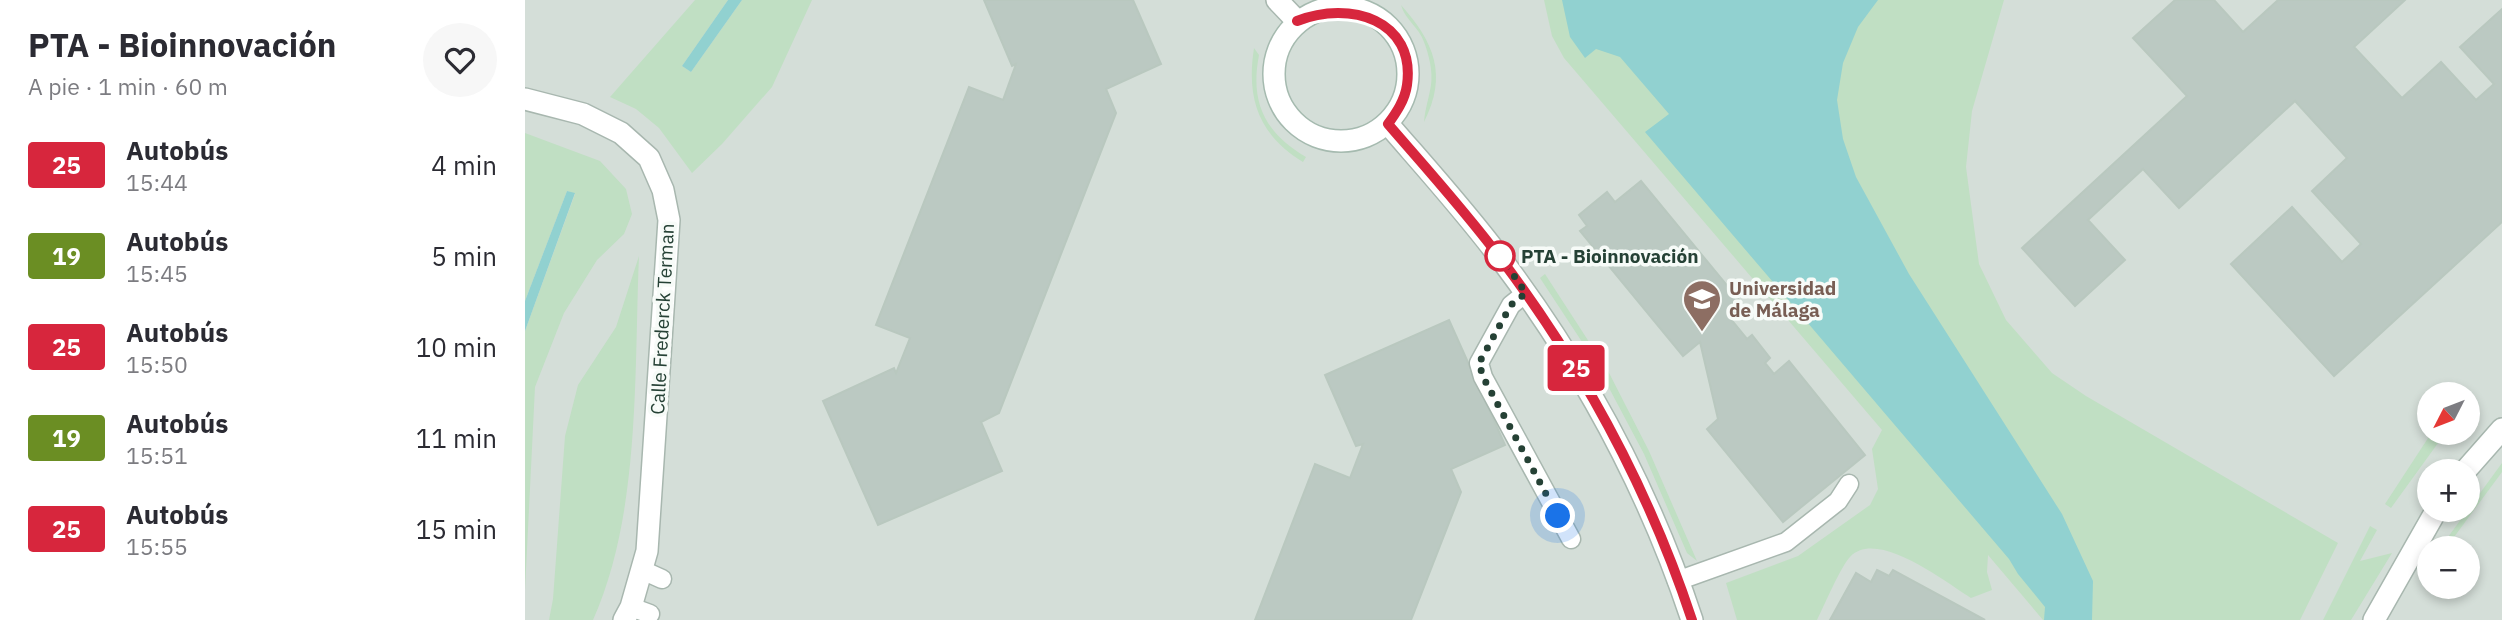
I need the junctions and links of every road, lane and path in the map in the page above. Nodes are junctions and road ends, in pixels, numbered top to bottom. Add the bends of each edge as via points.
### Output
1 (1277, 0) edge
2 (1368, 5) edge
3 (1297, 21) junction
4 (525, 99) edge
5 (1388, 124) junction
6 (1526, 293) junction
7 (2502, 429) edge
8 (2476, 459) edge
9 (1849, 484) dead end
10 (2430, 522) edge
11 (1571, 540) dead end
12 (642, 570) junction
13 (662, 579) dead end
14 (1677, 580) junction
15 (635, 614) edge
16 (1689, 619) edge
17 (2374, 620) edge

1 - 3 street
2 - 3 street via 1330,7
2 - 5 street via 1400,41 1408,64 1407,87
3 - 5 street via 1282,39 1274,61 1273,85 1281,107 1296,125 1316,137 1339,142 1363,138
4 - 12 street, Calle Frederck Terman via 583,114 621,132 649,158 663,190 669,220 647,551
5 - 6 street
6 - 11 lane via 1511,305 1479,363
6 - 14 street via 1578,370 1623,452
7 - 8 street
9 - 14 lane via 1838,501 1786,542
10 - 17 street
12 - 13 lane
12 - 15 street, Calle Frederck Terman
14 - 16 street

